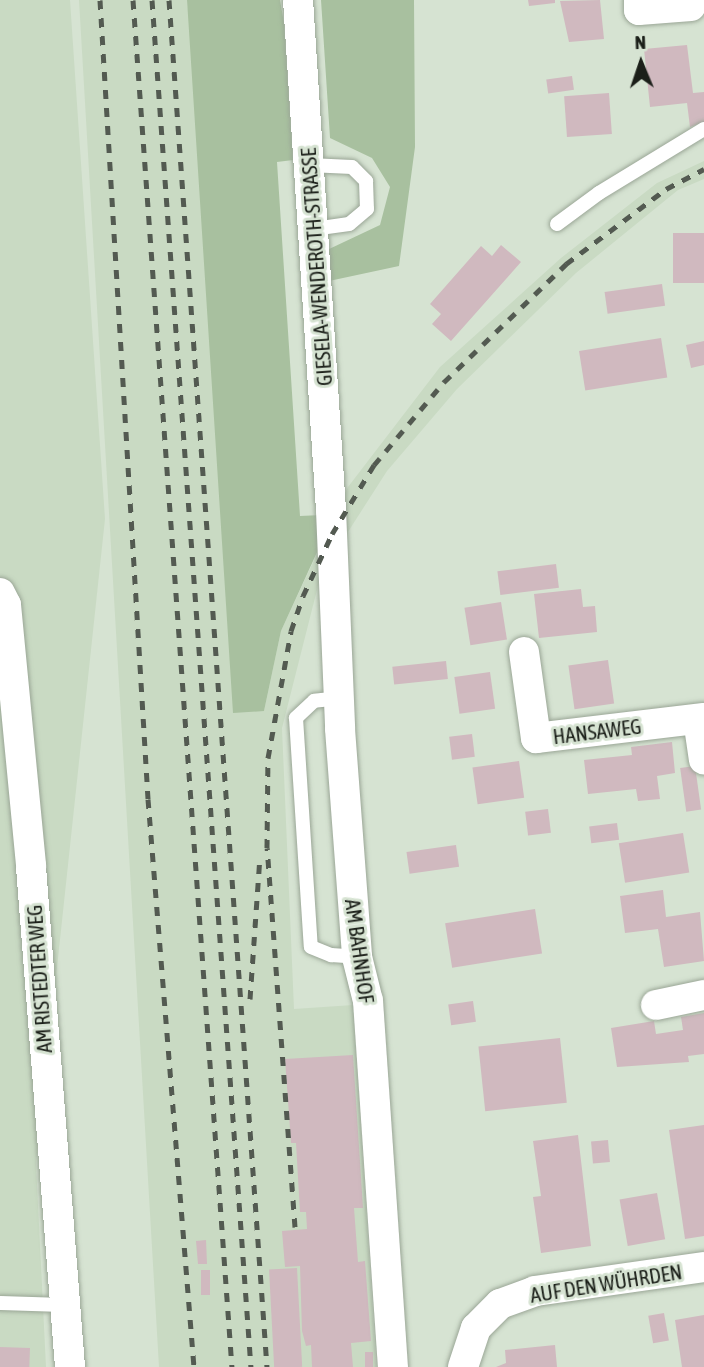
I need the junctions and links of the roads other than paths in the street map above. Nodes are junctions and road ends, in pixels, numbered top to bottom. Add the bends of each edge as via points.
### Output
1 (298, 0) edge
2 (639, 0) edge
3 (691, 6) dead end
4 (704, 129) edge
5 (309, 165) junction
6 (557, 224) dead end
7 (314, 229) junction
8 (332, 534) joint
9 (2, 601) edge
10 (524, 652) dead end
11 (341, 698) junction
12 (701, 719) edge
13 (704, 760) edge
14 (357, 957) junction
15 (704, 995) edge
16 (656, 1005) dead end
17 (704, 1267) edge
18 (0, 1303) edge
19 (64, 1305) junction
20 (70, 1367) edge
21 (393, 1367) edge
22 (463, 1367) edge

1 - 5 street, GIESELA-WENDEROTH-STRASSE
2 - 3 street via 639,10
4 - 6 lane
5 - 7 street, GIESELA-WENDEROTH-STRASSE
5 - 7 lane via 352,167 366,181 367,209 349,224
7 - 8 street, GIESELA-WENDEROTH-STRASSE
8 - 11 street, AM BAHNHOF
9 - 19 street, AM RISTEDTER WEG
10 - 12 street, HANSAWEG via 536,738
11 - 14 street, AM BAHNHOF
11 - 14 lane via 314,701 296,718 311,947 331,956
12 - 13 street
14 - 21 street, AM BAHNHOF via 368,1001
15 - 16 street
17 - 22 street, AUF DEN WÜHRDEN via 535,1291 500,1304 476,1328
18 - 19 lane
19 - 20 street, AM RISTEDTER WEG

